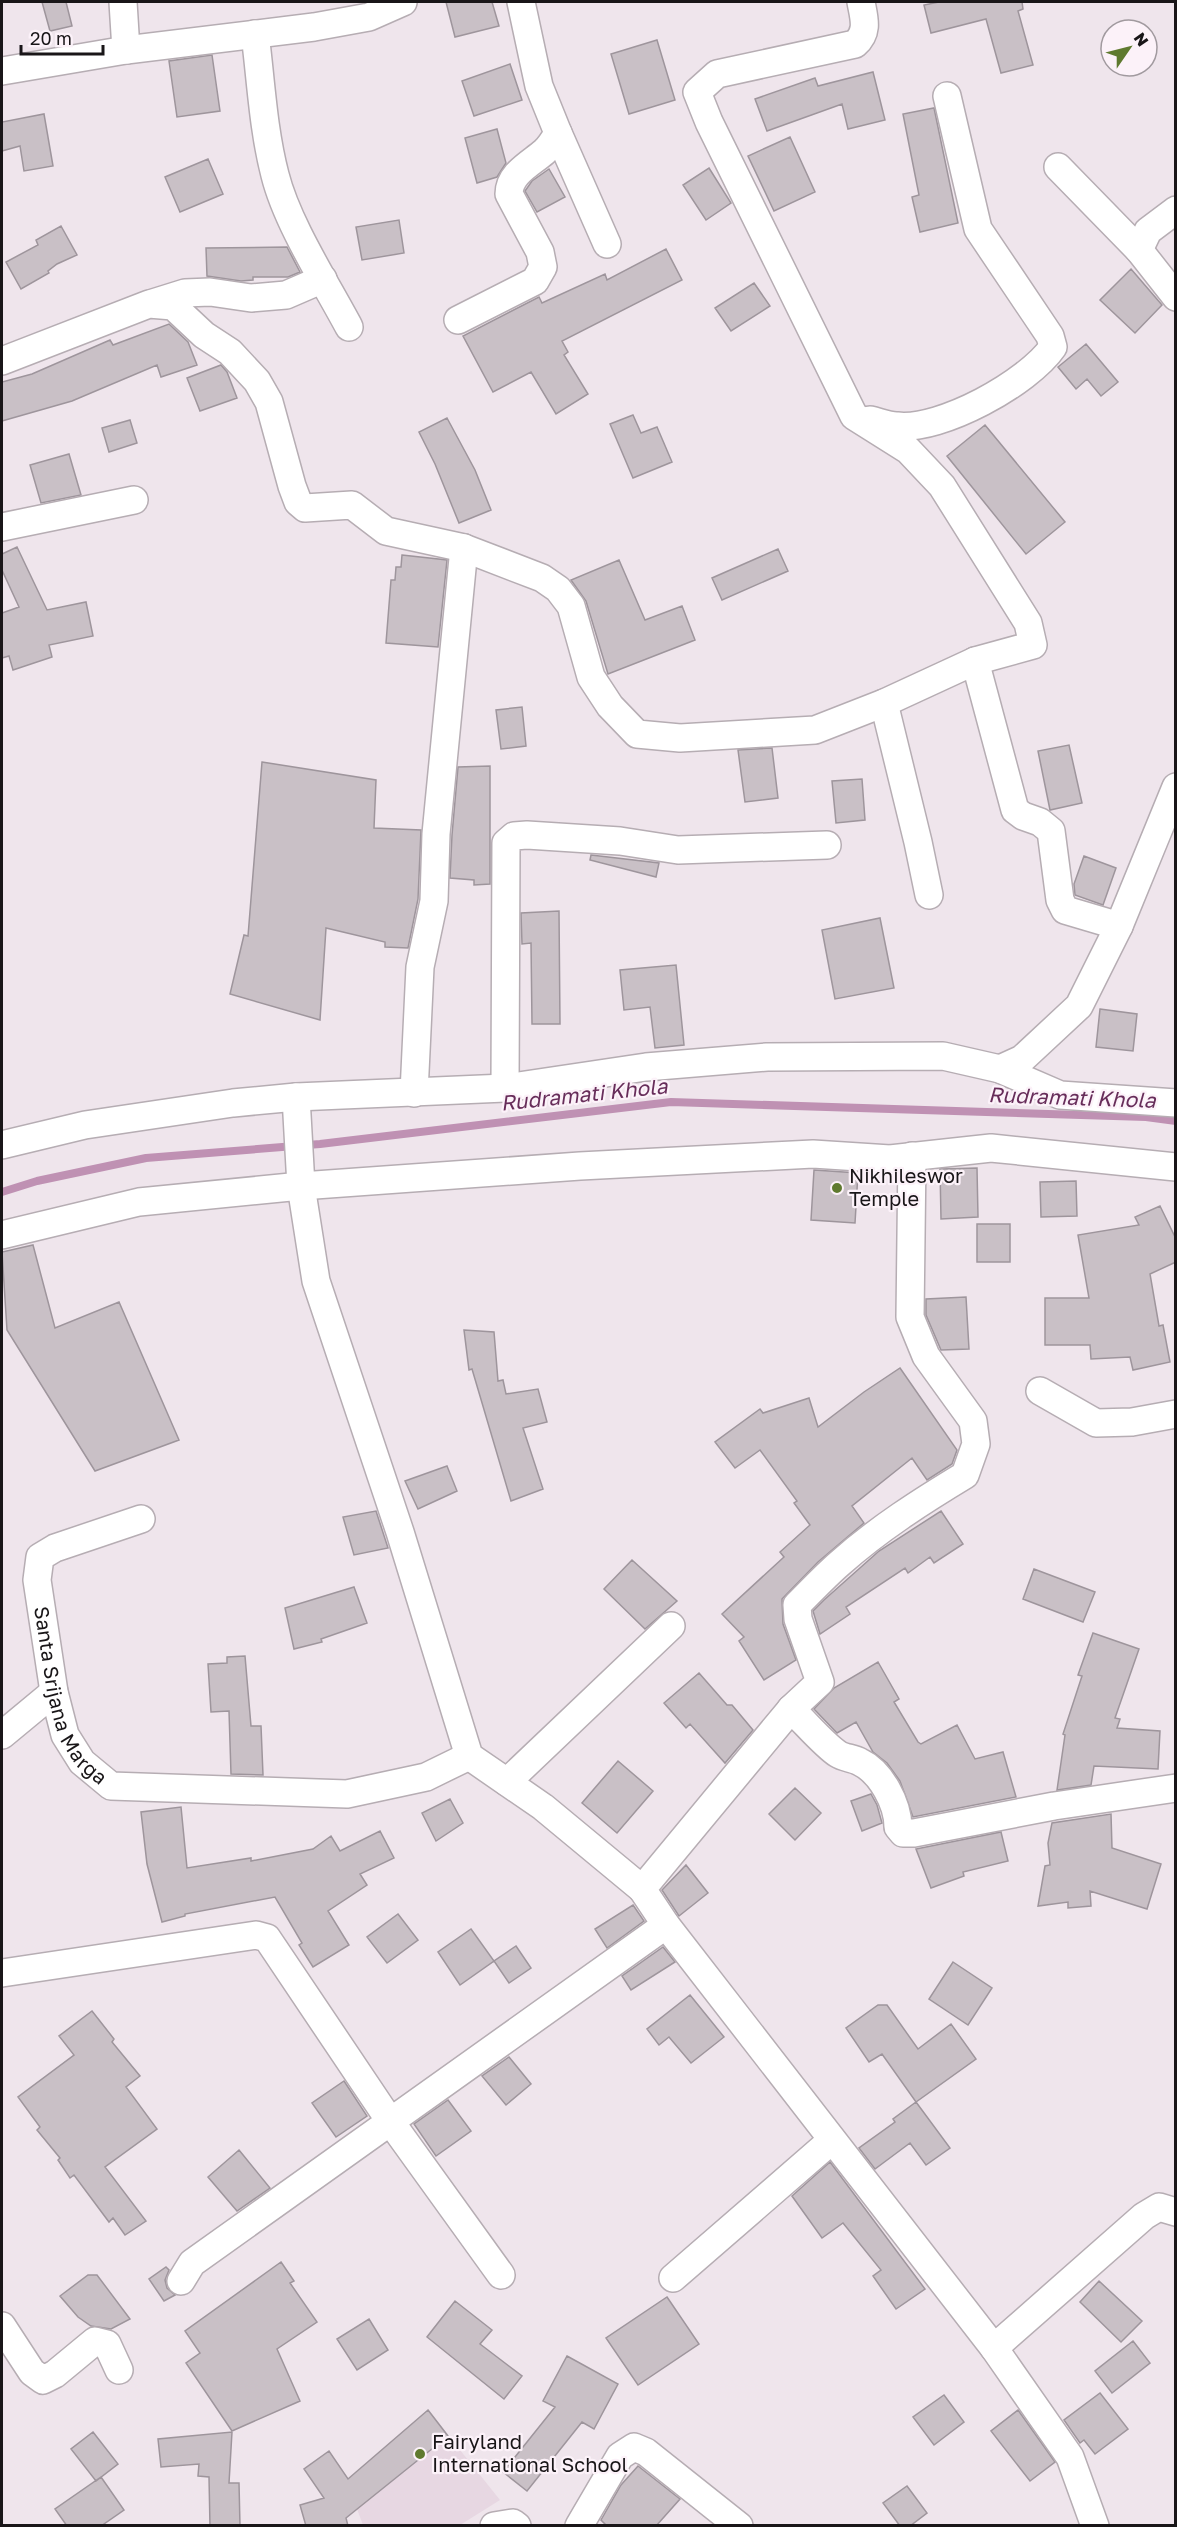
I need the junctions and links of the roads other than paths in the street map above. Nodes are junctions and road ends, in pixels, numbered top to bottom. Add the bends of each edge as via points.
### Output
1 (123, 2) edge
2 (403, 2) edge
3 (520, 2) edge
4 (861, 2) edge
5 (255, 34) junction
6 (126, 50) junction
7 (2, 71) edge
8 (947, 96) dead end
9 (558, 133) junction
10 (1058, 167) dead end
11 (1176, 210) edge
12 (607, 244) dead end
13 (1139, 250) junction
14 (323, 279) junction
15 (1176, 297) edge
16 (149, 304) junction
17 (458, 320) dead end
18 (349, 327) dead end
19 (2, 361) edge
20 (854, 416) junction
21 (135, 500) dead end
22 (2, 527) edge
23 (464, 548) junction
24 (975, 661) junction
25 (884, 703) junction
26 (1176, 787) edge
27 (828, 845) dead end
28 (929, 896) dead end
29 (1119, 926) junction
30 (1000, 1069) junction
31 (505, 1088) junction
32 (414, 1093) junction
33 (1176, 1103) edge
34 (296, 1109) junction
35 (2, 1145) edge
36 (912, 1156) junction
37 (1176, 1167) edge
38 (300, 1177) junction
39 (2, 1235) edge
40 (1040, 1391) dead end
41 (1176, 1414) edge
42 (141, 1519) dead end
43 (670, 1626) dead end
44 (54, 1692) junction
45 (791, 1709) junction
46 (2, 1736) edge
47 (469, 1756) junction
48 (507, 1782) junction
49 (1176, 1788) edge
50 (642, 1889) junction
51 (666, 1925) junction
52 (2, 1972) edge
53 (390, 2121) junction
54 (832, 2140) junction
55 (1176, 2212) edge
56 (501, 2275) dead end
57 (673, 2278) dead end
58 (181, 2281) dead end
59 (2, 2326) edge
60 (994, 2348) junction
61 (119, 2370) dead end
62 (494, 2526) edge
63 (517, 2526) edge
64 (579, 2526) edge
65 (739, 2526) edge
66 (1095, 2526) edge

1 - 6 street
2 - 5 street via 369,17
3 - 9 street via 539,86
4 - 20 street via 866,28 863,38 855,44 717,74 697,92
5 - 6 street
5 - 14 street via 275,177
6 - 7 street
8 - 20 street via 978,229 1050,336 1053,347 1044,359 996,395 948,419 898,427
9 - 12 street
9 - 17 street via 509,186 509,194 540,252 543,267 535,281
10 - 13 street
11 - 13 street via 1148,231
13 - 15 street
14 - 16 street via 286,295 251,298 185,293
14 - 18 street
16 - 19 street
16 - 23 street via 173,306 204,335 230,352 257,381 269,402 298,502 305,508 352,505 386,531
20 - 24 street via 908,450 942,486 1028,623 1033,645
21 - 22 street
23 - 25 street via 542,578 558,589 571,606 591,678 610,706 637,734 680,738 815,729
23 - 32 street via 436,834 434,900 420,967
24 - 25 street
24 - 29 street via 1015,810 1051,831 1060,900 1065,910
25 - 28 street
26 - 29 street
27 - 31 street via 678,850 620,841 514,836 506,843
29 - 30 street via 1079,1006 1022,1059
30 - 31 street via 943,1056 767,1057 646,1067
30 - 33 street via 1060,1095
31 - 32 street
32 - 34 street
34 - 35 street via 233,1103 85,1125
34 - 38 street
36 - 37 street via 992,1148
36 - 38 street via 890,1159 813,1155
36 - 45 street via 910,1317 926,1356 973,1421 976,1444 965,1475 878,1533 797,1605 798,1619 820,1682
38 - 39 street via 138,1202
38 - 47 street via 316,1281
40 - 41 street via 1096,1423 1132,1422
42 - 44 street, Santa Srijana Marga via 55,1548 40,1557 37,1580
43 - 48 street
44 - 46 street
44 - 47 street, Santa Srijana Marga via 65,1735 82,1762 111,1786 348,1794 426,1777
45 - 49 street via 838,1754 869,1768 894,1800 898,1827 903,1833
45 - 50 street
47 - 48 street
48 - 50 street
50 - 51 street
51 - 53 street
51 - 54 street
52 - 53 street via 256,1935 267,1938
53 - 56 street
53 - 58 street via 192,2263
54 - 57 street
54 - 60 street
55 - 60 street via 1159,2207 1144,2216
59 - 61 street via 32,2372 43,2380 95,2341 107,2344
60 - 66 street via 1070,2457
62 - 63 street
64 - 65 street via 620,2456 634,2447 646,2452

